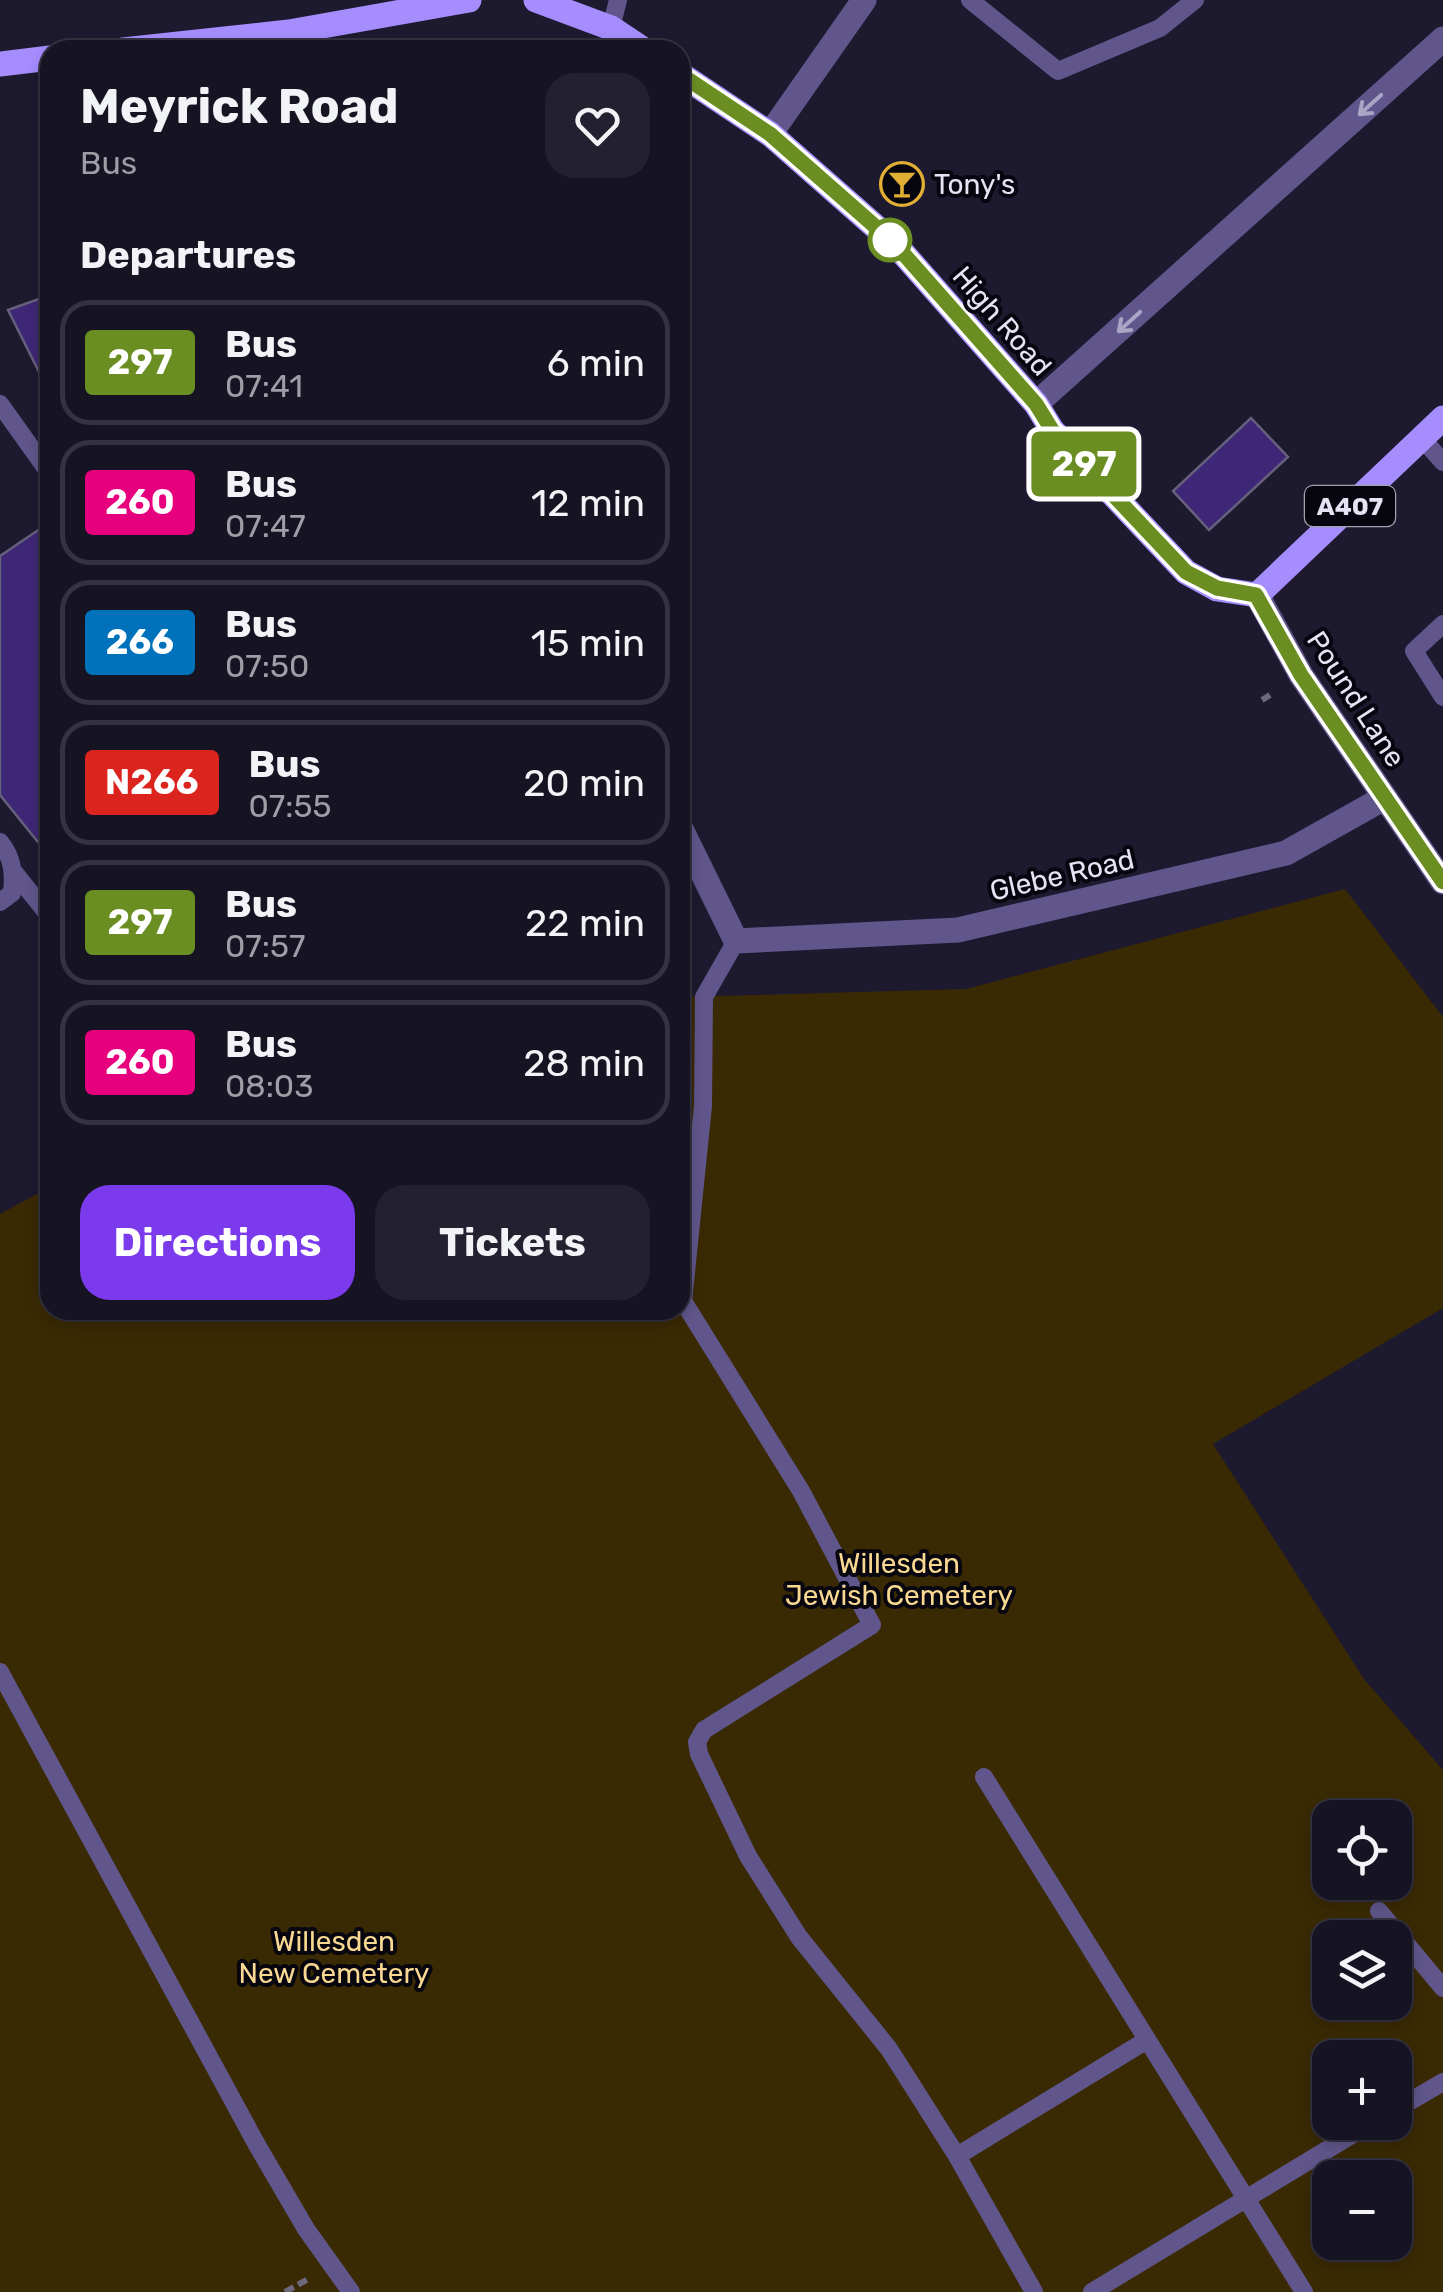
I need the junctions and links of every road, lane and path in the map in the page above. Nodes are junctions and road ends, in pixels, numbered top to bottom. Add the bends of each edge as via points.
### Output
1 (469, 0) edge
2 (536, 0) edge
3 (618, 0) edge
4 (864, 0) edge
5 (970, 0) edge
6 (1195, 0) edge
7 (611, 28) junction
8 (298, 40) edge
9 (629, 40) edge
10 (1443, 40) edge
11 (40, 59) edge
12 (0, 64) edge
13 (690, 81) edge
14 (770, 134) junction
15 (0, 404) edge
16 (1036, 404) junction
17 (1443, 418) edge
18 (1421, 436) junction
19 (40, 460) edge
20 (1443, 462) edge
21 (1256, 595) junction
22 (1443, 624) edge
23 (1443, 697) edge
24 (1384, 798) junction
25 (0, 842) edge
26 (690, 847) edge
27 (1438, 865) edge
28 (14, 872) junction
29 (0, 902) edge
30 (40, 904) edge
31 (736, 940) junction
32 (690, 1233) edge
33 (690, 1312) edge
34 (0, 1672) edge
35 (984, 1777) dead end
36 (1379, 1911) dead end
37 (1443, 1988) edge
38 (1147, 2040) junction
39 (1443, 2082) edge
40 (1412, 2100) edge
41 (1342, 2140) edge
42 (957, 2156) junction
43 (1244, 2198) junction
44 (351, 2292) edge
45 (1034, 2292) edge
46 (1092, 2292) edge
47 (1304, 2292) edge

1 - 8 main road
2 - 7 main road
3 - 7 lane
4 - 14 street
5 - 6 lane via 1058,71 1160,28
7 - 9 main road
10 -> 16 street
11 - 12 main road
13 - 14 main road, High Road
14 - 16 main road, High Road via 894,243
15 - 19 lane
16 - 21 main road, High Road via 1052,430 1186,572 1217,588
17 - 18 main road, A407
18 - 20 lane
18 - 21 main road, A407
21 - 24 street, Pound Lane
22 - 23 lane via 1414,651
24 - 27 street, Pound Lane
24 - 31 street, Glebe Road via 1286,854 958,930
25 - 28 lane
26 - 31 street
28 - 29 lane via 12,892
28 - 30 lane
31 - 32 lane via 704,997 703,1106
33 - 42 lane via 801,1491 872,1625 704,1730 699,1754 748,1856 799,1937 889,2050
34 - 44 lane via 257,2145
35 - 38 lane
36 - 37 lane
38 - 42 lane
38 - 43 lane
39 - 40 lane
41 - 43 lane
42 - 45 lane
43 - 46 lane
43 - 47 lane

